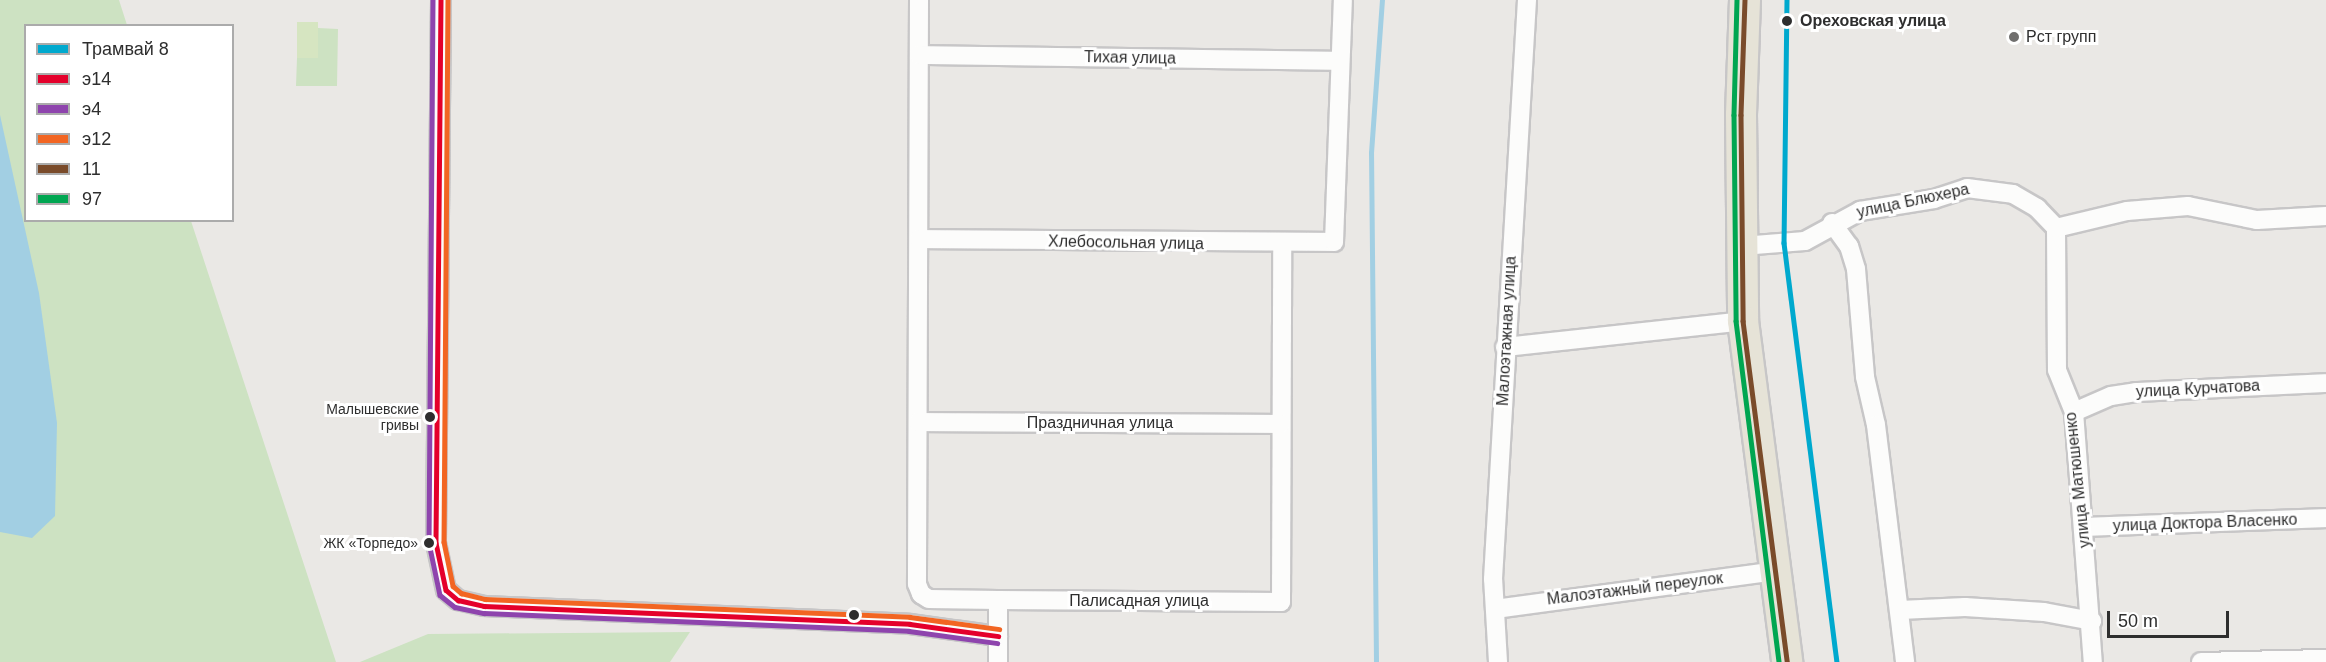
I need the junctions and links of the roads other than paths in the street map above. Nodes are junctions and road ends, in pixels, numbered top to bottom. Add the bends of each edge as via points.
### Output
1 (441, 0) edge
2 (919, 0) edge
3 (1343, 0) edge
4 (1527, 0) edge
5 (1745, 0) edge
6 (919, 55) junction
7 (1340, 62) junction
8 (2326, 216) edge
9 (1832, 223) junction
10 (2056, 228) junction
11 (919, 239) junction
12 (1282, 245) junction
13 (1742, 246) junction
14 (1743, 321) junction
15 (1505, 348) junction
16 (2326, 383) edge
17 (2074, 412) junction
18 (918, 422) junction
19 (1281, 424) junction
20 (2326, 518) edge
21 (2085, 527) junction
22 (1775, 571) junction
23 (998, 600) junction
24 (1495, 609) junction
25 (1900, 610) junction
26 (2092, 621) junction
27 (998, 636) junction
28 (2326, 659) edge
29 (998, 662) edge
30 (1498, 662) edge
31 (1787, 662) edge
32 (1905, 662) edge
33 (2093, 662) edge
34 (2201, 662) edge

1 - 27 street via 436,543 446,590 458,600 484,606 910,624
2 - 6 street
3 - 7 street
4 - 15 street, Малоэтажная улица
5 - 13 main road
6 - 7 street, Тихая улица
6 - 11 street
7 - 12 street, Хлебосольная улица via 1334,242
8 - 10 street via 2257,220 2188,206 2127,212
9 - 10 street, улица Блюхера via 1860,211 1984,187 2013,194 2037,208
9 - 13 street, улица Блюхера via 1805,241
9 - 25 street via 1849,246 1856,269 1865,377 1876,424
10 - 17 street, улица Матюшенко via 2057,370
11 - 12 street, Хлебосольная улица
11 - 18 street
12 - 19 street
13 - 14 main road
14 - 15 street
14 - 22 main road
15 - 24 street, Малоэтажная улица via 1493,579
16 - 17 street, улица Курчатова via 2136,392 2111,396
17 - 21 street, улица Матюшенко
18 - 19 street, Праздничная улица
18 - 23 street, Палисадная улица via 917,584 921,594 929,599
19 - 23 street, Палисадная улица via 1281,602
20 - 21 street, улица Доктора Власенко
21 - 26 street, улица Матюшенко
22 - 24 street, Малоэтажный переулок
22 - 31 main road
23 - 27 street
24 - 30 street, Малоэтажная улица
25 - 26 street via 2020,610
25 - 32 street
26 - 33 street, улица Матюшенко
27 - 29 street
28 - 34 street

